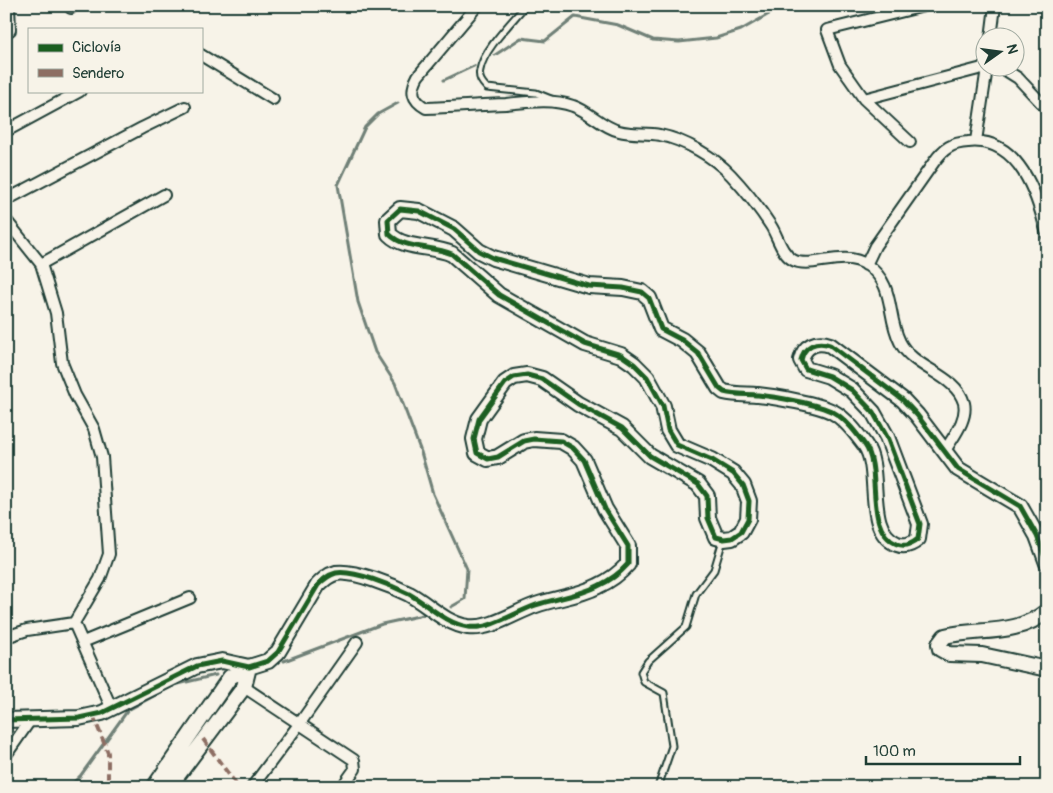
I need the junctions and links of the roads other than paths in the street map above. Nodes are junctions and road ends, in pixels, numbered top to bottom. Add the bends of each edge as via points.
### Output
1 (9, 6) edge
2 (477, 6) edge
3 (524, 6) edge
4 (924, 6) edge
5 (995, 6) edge
6 (992, 28) edge
7 (10, 30) dead end
8 (202, 55) edge
9 (976, 70) edge
10 (985, 78) edge
11 (1018, 78) edge
12 (78, 92) edge
13 (273, 99) dead end
14 (864, 99) junction
15 (554, 101) junction
16 (185, 107) dead end
17 (1047, 110) edge
18 (6, 131) edge
19 (976, 141) junction
20 (910, 142) dead end
21 (164, 195) dead end
22 (6, 200) edge
23 (6, 220) edge
24 (1047, 235) edge
25 (41, 264) junction
26 (866, 265) junction
27 (945, 451) junction
28 (724, 539) junction
29 (1047, 563) edge
30 (190, 598) dead end
31 (1047, 610) edge
32 (74, 623) junction
33 (6, 636) edge
34 (83, 642) junction
35 (357, 642) dead end
36 (249, 667) junction
37 (1047, 669) edge
38 (244, 687) junction
39 (111, 707) junction
40 (31, 719) junction
41 (6, 720) edge
42 (300, 723) junction
43 (6, 755) edge
44 (154, 787) edge
45 (169, 787) edge
46 (252, 787) edge
47 (342, 787) edge
48 (658, 787) edge

1 - 7 street
2 - 15 street via 418,76 413,86 417,103 426,108
3 - 15 lane via 489,51 480,70 481,81 486,88 536,93
4 - 14 street via 826,30 840,65
5 - 6 street
8 - 13 street
9 - 14 street
10 - 19 street
11 - 17 street
12 - 18 street
14 - 20 street
15 - 26 street via 574,106 616,130 635,135 659,134 698,149 731,174 794,261 848,258
16 - 22 street
19 - 24 street via 999,147 1019,164 1041,208
19 - 26 street via 954,143 941,152 875,246
21 - 25 street
23 - 25 street
25 - 32 street via 56,313 62,363 98,439 109,533 109,554 100,579
26 - 27 street via 882,281 890,296 894,324 905,350 961,394 965,406 962,420
27 - 28 street via 903,400 830,345 816,343 803,353 801,360 806,369 829,376 852,390 873,412 888,437 920,524 918,539 900,546 892,542 882,529 866,447 842,418 831,411 776,398 724,392 698,353 661,329 649,298 642,292 589,286 520,268 479,251 430,215 408,208 392,213 387,227 395,240 443,249 499,295 585,344 621,355 634,364 647,377 677,445 712,460 733,473 743,485 748,519 741,532
27 - 29 street via 958,469 1020,506 1037,536
28 - 36 street via 716,536 710,528 707,496 698,484 650,456 622,428 578,404 542,379 528,375 514,377 505,383 479,419 474,439 477,453 488,460 534,439 561,441 573,448 584,460 605,509 628,546 628,564 597,587 476,627 455,624 409,594 378,582 336,573 318,585 273,657
28 - 48 lane via 714,570 696,594 686,627 648,661 641,672 644,682 664,693 672,740
30 - 34 street
31 - 37 street via 1024,625 952,634 940,640 940,649 949,654 982,655
32 - 33 street
32 - 34 street
34 - 39 street
35 - 42 street
36 - 38 street
36 - 39 street via 210,662
36 - 44 street via 230,678
38 - 42 street
38 - 45 street
39 - 40 street via 102,713 79,718
40 - 41 street
40 - 43 street
42 - 46 street
42 - 47 street via 355,762 355,769

